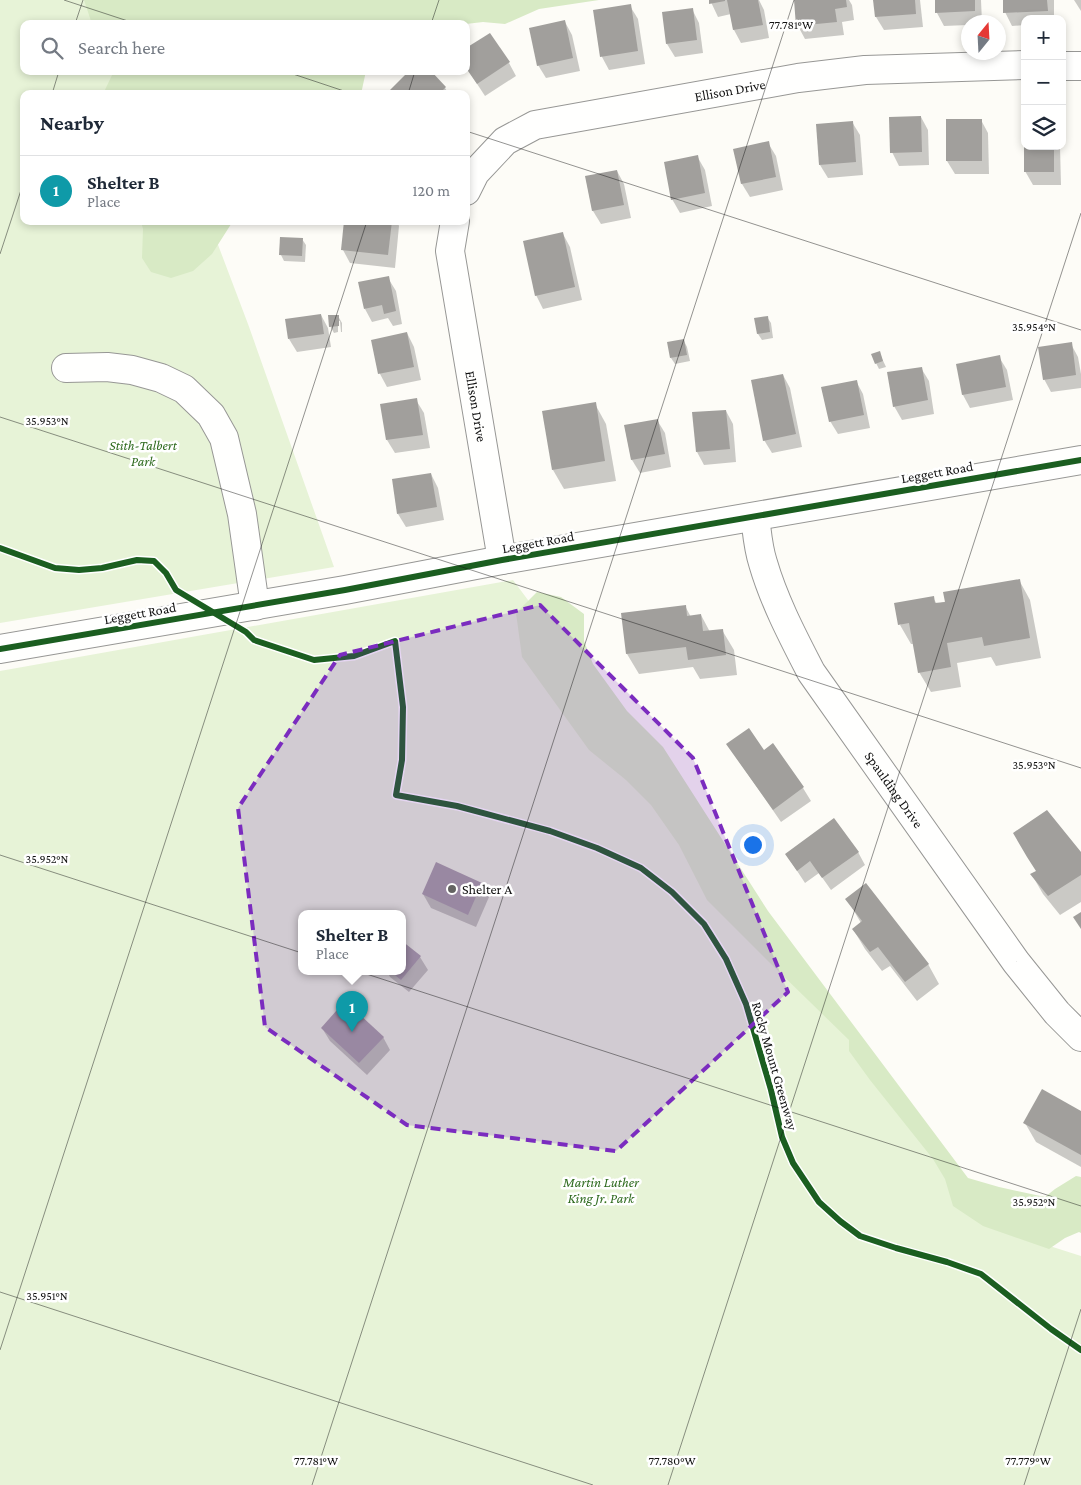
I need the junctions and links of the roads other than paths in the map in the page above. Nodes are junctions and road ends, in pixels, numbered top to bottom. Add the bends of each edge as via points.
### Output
1 (1021, 66) edge
2 (1066, 66) edge
3 (1081, 66) edge
4 (470, 183) edge
5 (454, 225) edge
6 (66, 368) dead end
7 (1081, 460) edge
8 (755, 517) junction
9 (502, 560) junction
10 (255, 606) junction
11 (0, 649) edge
12 (1081, 1037) edge

1 - 4 street, Ellison Drive via 865,70 798,78 535,125 505,141 475,173
2 - 3 street
5 - 9 street, Ellison Drive via 450,251
6 - 10 street via 107,366 161,378 184,389 211,415 224,438 242,514
7 - 8 street, Leggett Road
8 - 9 street, Leggett Road
8 - 12 street, Spaulding Drive via 762,562 777,602 811,672 1016,962
9 - 10 street, Leggett Road
10 - 11 street, Leggett Road

